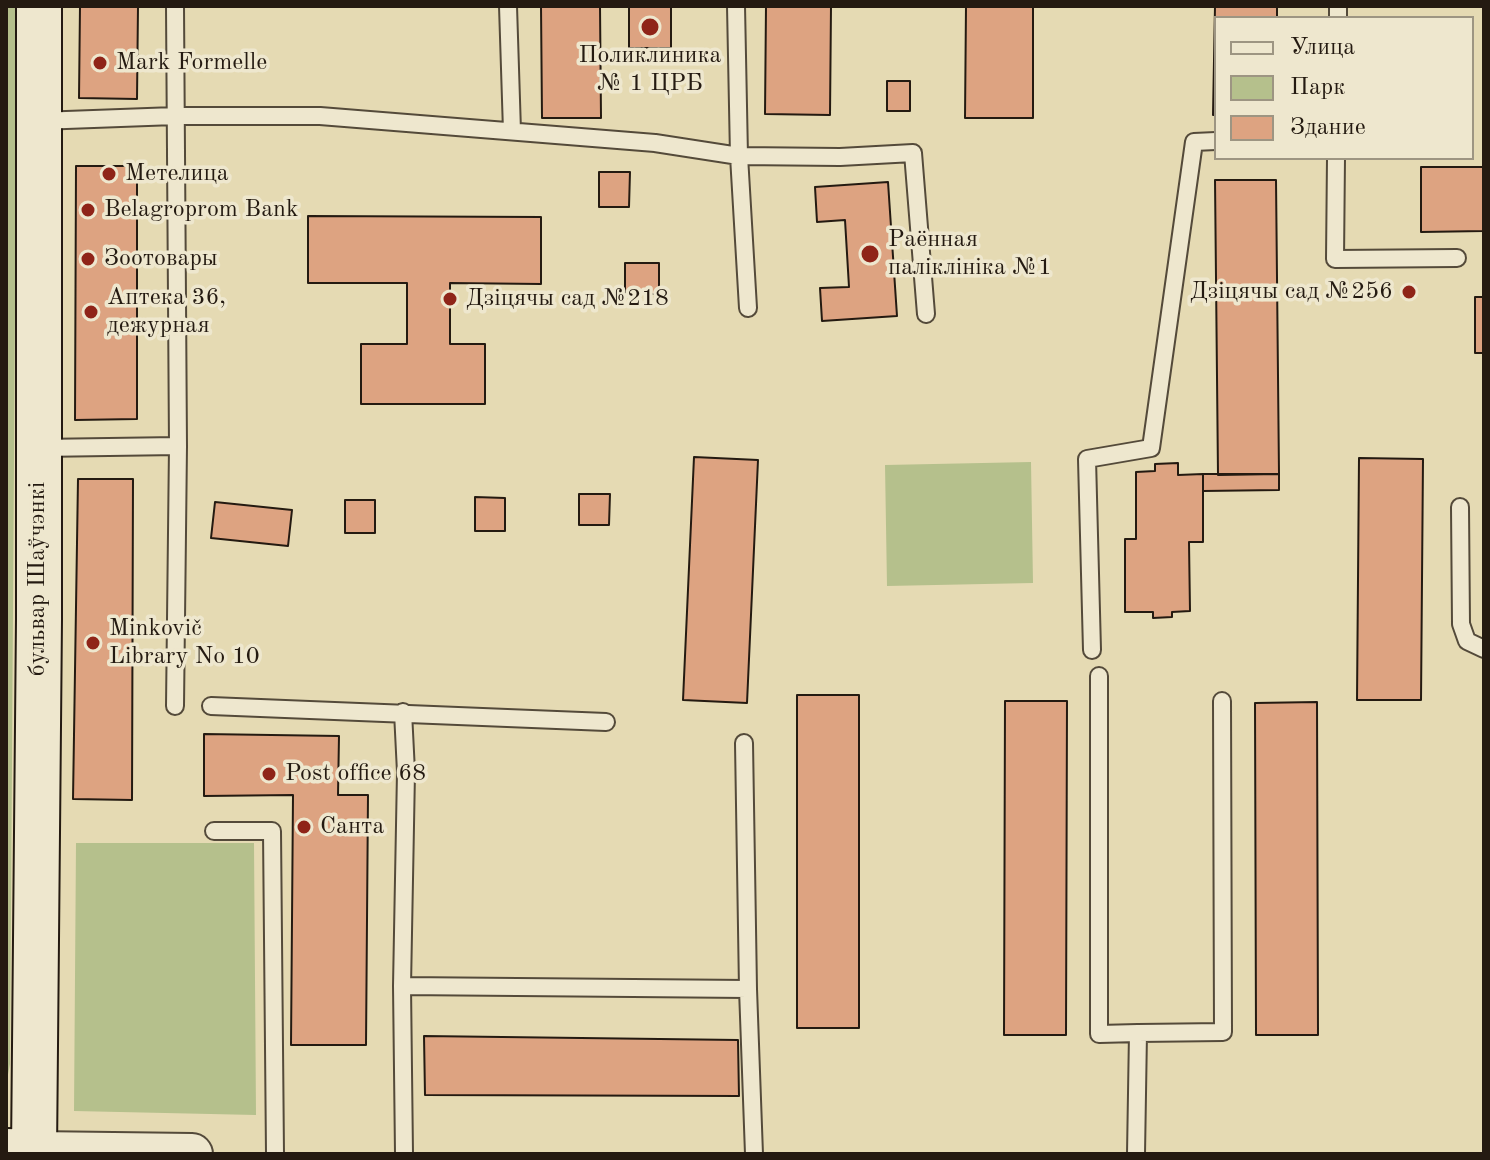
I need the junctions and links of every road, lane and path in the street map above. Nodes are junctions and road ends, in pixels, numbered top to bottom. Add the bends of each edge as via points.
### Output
1 (39, 6) edge
2 (175, 6) edge
3 (508, 6) edge
4 (736, 6) edge
5 (175, 116) junction
6 (38, 121) junction
7 (512, 131) junction
8 (1214, 141) edge
9 (739, 156) junction
10 (1336, 160) edge
11 (1457, 258) dead end
12 (748, 308) dead end
13 (926, 314) dead end
14 (178, 446) junction
15 (38, 448) junction
16 (1460, 507) dead end
17 (1484, 649) edge
18 (1092, 650) dead end
19 (1099, 676) dead end
20 (1222, 701) dead end
21 (175, 706) dead end
22 (211, 706) dead end
23 (403, 712) junction
24 (606, 722) dead end
25 (744, 743) dead end
26 (214, 831) dead end
27 (402, 986) junction
28 (748, 989) junction
29 (1138, 1033) junction
30 (20, 1152) edge
31 (192, 1154) edge
32 (275, 1154) edge
33 (404, 1154) edge
34 (754, 1154) edge
35 (1136, 1154) edge

1 - 6 main road, бульвар Шаўчэнкі
2 - 5 lane
3 - 7 lane
4 - 9 lane
5 - 6 lane
5 - 7 lane via 320,116
5 - 14 lane
6 - 15 main road, бульвар Шаўчэнкі
7 - 9 lane
8 - 18 lane via 1194,142 1151,448 1087,459
9 - 12 lane
9 - 13 lane via 913,153
10 - 11 lane via 1335,259
14 - 15 lane
14 - 21 lane
15 - 30 main road, бульвар Шаўчэнкі via 39,619
16 - 17 lane via 1461,624 1467,641
19 - 29 lane via 1099,1034
20 - 29 lane via 1223,1032
22 - 23 lane
23 - 24 lane
23 - 27 lane
25 - 28 lane
26 - 32 lane via 272,831
27 - 28 lane
27 - 33 lane
28 - 34 lane
29 - 35 lane
30 - 31 street

